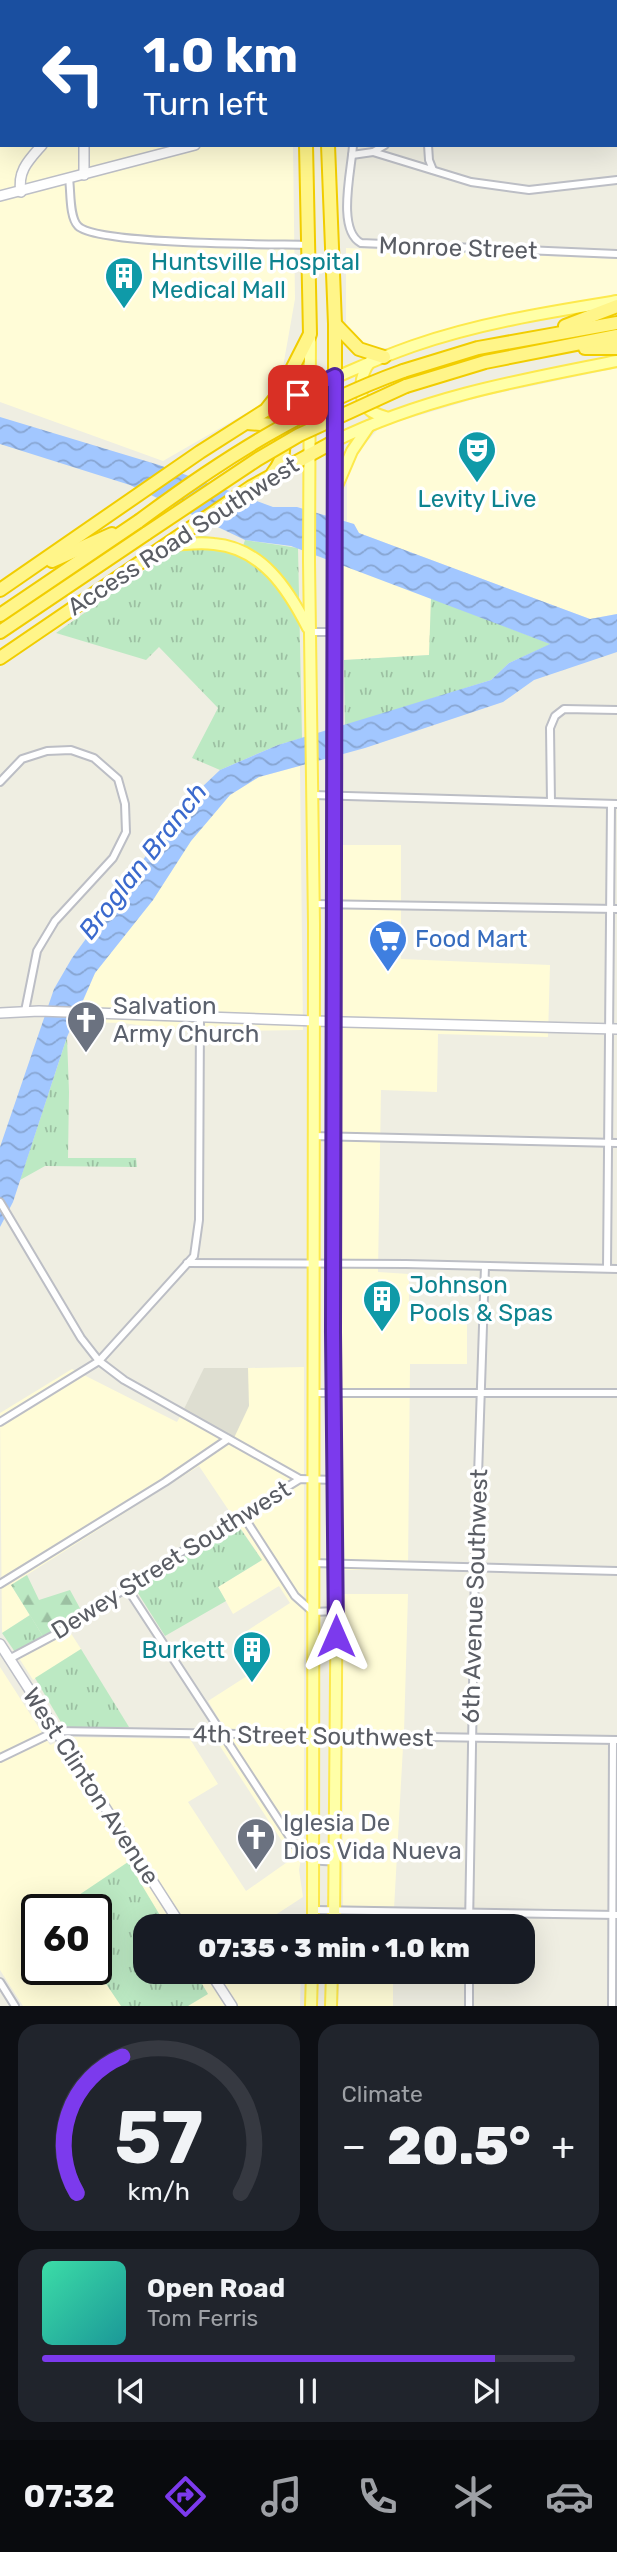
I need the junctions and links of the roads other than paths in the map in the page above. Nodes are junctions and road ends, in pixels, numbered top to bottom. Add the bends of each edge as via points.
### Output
1 (40, 147) edge
2 (84, 147) edge
3 (188, 147) edge
4 (328, 147) edge
5 (353, 147) edge
6 (382, 147) edge
7 (428, 147) edge
8 (306, 150) edge
9 (373, 152) junction
10 (352, 155) junction
11 (433, 170) junction
12 (84, 175) junction
13 (69, 179) junction
14 (617, 180) edge
15 (21, 192) junction
16 (0, 196) edge
17 (309, 245) junction
18 (617, 254) edge
19 (617, 303) edge
20 (617, 323) edge
21 (335, 324) junction
22 (310, 334) junction
23 (537, 336) junction
24 (617, 336) edge
25 (617, 348) edge
26 (546, 349) junction
27 (384, 357) junction
28 (617, 361) edge
29 (370, 362) junction
30 (335, 376) junction
31 (310, 389) junction
32 (266, 411) junction
33 (387, 418) junction
34 (245, 423) junction
35 (370, 424) junction
36 (335, 441) junction
37 (309, 454) junction
38 (271, 476) junction
39 (334, 491) junction
40 (135, 523) junction
41 (164, 545) junction
42 (21, 576) junction
43 (0, 590) edge
44 (0, 615) edge
45 (0, 632) edge
46 (310, 632) junction
47 (334, 632) junction
48 (0, 658) edge
49 (617, 710) edge
50 (0, 782) edge
51 (313, 795) junction
52 (335, 796) junction
53 (551, 802) junction
54 (614, 804) edge
55 (314, 904) junction
56 (335, 904) junction
57 (614, 909) edge
58 (25, 1011) junction
59 (0, 1013) edge
60 (200, 1016) junction
61 (314, 1021) junction
62 (334, 1022) junction
63 (613, 1029) edge
64 (312, 1136) junction
65 (335, 1136) junction
66 (609, 1143) junction
67 (617, 1143) edge
68 (0, 1202) edge
69 (187, 1262) junction
70 (312, 1263) junction
71 (333, 1263) junction
72 (485, 1266) junction
73 (607, 1268) junction
74 (617, 1269) edge
75 (99, 1361) junction
76 (481, 1392) junction
77 (313, 1393) junction
78 (334, 1393) junction
79 (617, 1393) edge
80 (0, 1422) edge
81 (228, 1439) junction
82 (300, 1479) junction
83 (336, 1480) junction
84 (314, 1481) junction
85 (242, 1514) junction
86 (313, 1563) junction
87 (336, 1563) junction
88 (475, 1566) junction
89 (617, 1571) edge
90 (0, 1584) edge
91 (127, 1588) junction
92 (336, 1611) junction
93 (313, 1612) junction
94 (0, 1644) edge
95 (9, 1659) junction
96 (56, 1731) junction
97 (221, 1735) junction
98 (312, 1736) junction
99 (336, 1737) junction
100 (471, 1739) junction
101 (615, 1741) edge
102 (0, 1758) edge
103 (335, 1861) junction
104 (313, 1862) junction
105 (335, 1909) junction
106 (314, 1910) junction
107 (469, 1913) junction
108 (174, 1914) edge
109 (314, 1914) edge
110 (335, 1914) edge
111 (615, 1915) edge
112 (0, 1982) edge
113 (218, 1984) edge
114 (312, 1984) edge
115 (332, 1984) edge
116 (469, 1984) edge
117 (15, 2006) edge
118 (232, 2006) edge
119 (311, 2006) edge
120 (331, 2006) edge
121 (469, 2006) edge
122 (611, 2006) edge

1 - 15 street via 23,169
2 - 12 street
3 - 12 street
4 - 21 highway
5 - 10 street, Monroe Street
6 - 9 street
7 - 11 street
8 - 17 highway
9 - 10 street
9 - 11 street
10 - 18 street, Monroe Street via 347,177 350,230 360,243
11 - 14 street via 471,182 528,190
12 - 13 street
13 - 15 street
13 - 17 street via 74,219 87,231 145,240
15 - 16 street
17 - 22 highway
19 - 23 highway
19 - 27 main road via 457,332
20 - 23 highway
21 - 27 highway via 359,349
21 - 30 highway
22 - 31 main road
22 - 32 highway
23 - 40 highway, bridge via 478,348 342,394 285,423
24 - 26 highway
25 - 26 highway
26 - 45 highway, bridge via 406,386 299,435
27 - 29 main road
28 - 33 main road, Access Road Southwest via 473,390
29 - 30 main road
29 - 33 main road via 362,375 363,397 372,411
30 - 31 main road
30 - 36 highway
31 - 32 main road
31 - 37 main road
32 - 34 highway
33 - 35 main road, Access Road Southwest
34 - 38 highway via 273,425 280,433 284,456
34 - 42 highway
35 - 36 main road, Access Road Southwest
35 - 39 main road
36 - 37 highway, Access Road Southwest
36 - 39 main road
37 - 38 highway, Access Road Southwest
37 - 46 main road
38 - 41 highway, Access Road Southwest
39 - 47 main road
40 - 42 highway
40 - 44 highway
41 - 46 main road via 215,544 245,552 272,572
41 - 48 highway, Access Road Southwest
42 - 43 highway
46 - 47 street
46 - 51 main road
47 - 52 main road
49 - 53 street via 565,709 555,716 550,728
50 - 58 street via 22,759 71,750 94,758 118,779 125,804 126,832 113,858 55,921 37,951
51 - 52 street
51 - 55 main road
52 - 53 street
52 - 56 main road
53 - 54 street
54 - 57 street
55 - 56 street
55 - 61 main road
56 - 57 street
56 - 62 main road
57 - 63 street
58 - 59 street
58 - 60 street
60 - 61 street
60 - 69 street via 199,1220 194,1256
61 - 62 street
61 - 64 main road
62 - 63 street
62 - 65 main road
63 - 66 street
64 - 65 street
64 - 70 main road
65 - 66 street
65 - 71 main road
66 - 67 street
66 - 73 street
68 - 75 street
69 - 70 street
69 - 75 street
70 - 71 street
70 - 77 main road
71 - 72 street
71 - 78 main road
72 - 73 street
72 - 76 street, 6th Avenue Southwest
73 - 74 street
75 - 80 street
75 - 81 street
76 - 78 street
76 - 79 street
76 - 88 street, 6th Avenue Southwest
77 - 78 street
77 - 84 main road
78 - 83 main road
81 - 82 street
81 - 90 street
82 - 84 street, Dewey Street Southwest
82 - 85 street, Dewey Street Southwest
83 - 84 street, Dewey Street Southwest
83 - 87 main road
84 - 86 main road
85 - 91 street, Dewey Street Southwest
85 - 93 street via 295,1596
86 - 87 street
86 - 93 main road
87 - 88 street
87 - 92 main road
88 - 89 street
88 - 100 street, 6th Avenue Southwest
91 - 95 street, Dewey Street Southwest
91 - 97 street
92 - 93 street
92 - 99 main road
93 - 98 main road
94 - 95 street, West Clinton Avenue
95 - 96 street, West Clinton Avenue
96 - 97 street, 4th Street Southwest
96 - 102 street
96 - 108 street, West Clinton Avenue
97 - 98 street, 4th Street Southwest
97 - 104 street via 295,1845
98 - 99 street, 4th Street Southwest
98 - 104 main road
99 - 100 street, 4th Street Southwest
99 - 103 main road
100 - 101 street, 4th Street Southwest
100 - 107 street, 6th Avenue Southwest
101 - 111 street
103 - 104 street
103 - 105 main road
104 - 106 main road
105 - 106 street
105 - 107 street
105 - 110 main road
106 - 109 main road
107 - 111 street
111 - 122 street
112 - 117 street
113 - 118 street
114 - 119 main road
115 - 120 main road
116 - 121 street

